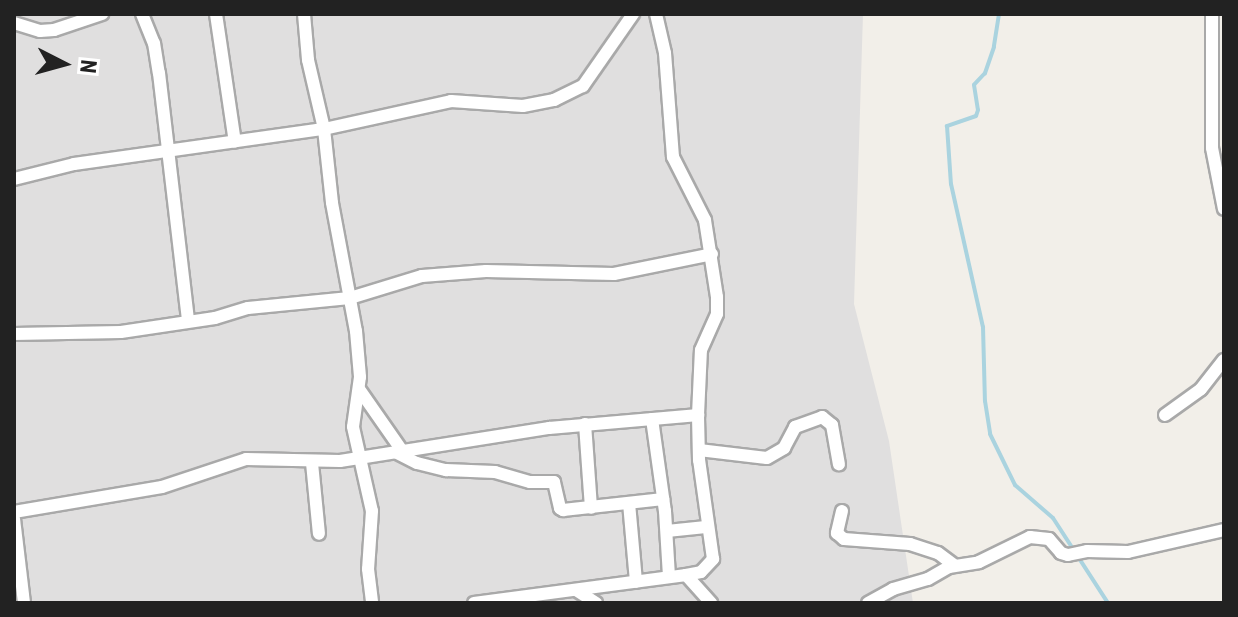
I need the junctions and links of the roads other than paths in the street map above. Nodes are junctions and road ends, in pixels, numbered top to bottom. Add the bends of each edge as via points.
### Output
1 (102, 14) edge
2 (142, 14) edge
3 (216, 14) edge
4 (304, 14) edge
5 (633, 14) edge
6 (656, 14) edge
7 (1212, 14) edge
8 (14, 23) edge
9 (324, 129) junction
10 (235, 142) junction
11 (168, 150) junction
12 (14, 179) edge
13 (1224, 209) edge
14 (712, 254) junction
15 (350, 298) junction
16 (188, 321) junction
17 (14, 334) edge
18 (1224, 360) edge
19 (359, 389) junction
20 (698, 415) junction
21 (1165, 415) dead end
22 (652, 419) junction
23 (585, 424) junction
24 (699, 450) junction
25 (400, 452) junction
26 (361, 459) junction
27 (312, 463) junction
28 (839, 464) dead end
29 (663, 499) junction
30 (629, 503) junction
31 (591, 508) junction
32 (842, 511) dead end
33 (14, 512) edge
34 (14, 519) edge
35 (706, 527) junction
36 (1224, 530) edge
37 (667, 531) junction
38 (319, 534) dead end
39 (955, 566) junction
40 (686, 575) junction
41 (669, 577) junction
42 (636, 582) junction
43 (576, 590) junction
44 (24, 603) edge
45 (372, 603) edge
46 (474, 603) edge
47 (596, 603) edge
48 (711, 603) edge
49 (868, 603) edge

1 - 8 street via 54,30
2 - 11 street via 154,43
3 - 10 street
4 - 9 street
5 - 9 street via 583,86 569,96 523,106 451,101
6 - 14 street via 665,53 673,157 697,201
7 - 13 street via 1212,148
9 - 10 street
9 - 15 street
10 - 11 street
11 - 12 street
11 - 16 street
14 - 15 street via 614,274 486,271 422,276
14 - 20 street via 718,309 701,350
15 - 16 street via 248,308
15 - 19 street
16 - 17 street via 99,333
18 - 21 street via 1201,389
19 - 25 street
19 - 26 street via 353,427
20 - 22 street
20 - 24 street
22 - 23 street
22 - 29 street
23 - 25 street
23 - 31 street
24 - 28 street via 767,458 784,448 795,427 822,417 832,425
24 - 35 street
25 - 26 street
25 - 31 street via 417,463 446,470 485,470 540,484 554,482 560,508
26 - 27 street
26 - 45 street via 372,511
27 - 33 street via 246,459 162,487
27 - 38 street
29 - 30 street
29 - 37 street
30 - 31 street
30 - 42 street
32 - 39 street via 837,533 844,539 910,544 938,553
34 - 44 street
35 - 37 street
35 - 40 street via 713,559 701,572
36 - 39 street via 1128,552 1068,555 1049,539 1036,536 979,562
37 - 41 street
39 - 49 street
40 - 41 street
40 - 48 street
41 - 42 street
42 - 43 street
43 - 46 street
43 - 47 street

